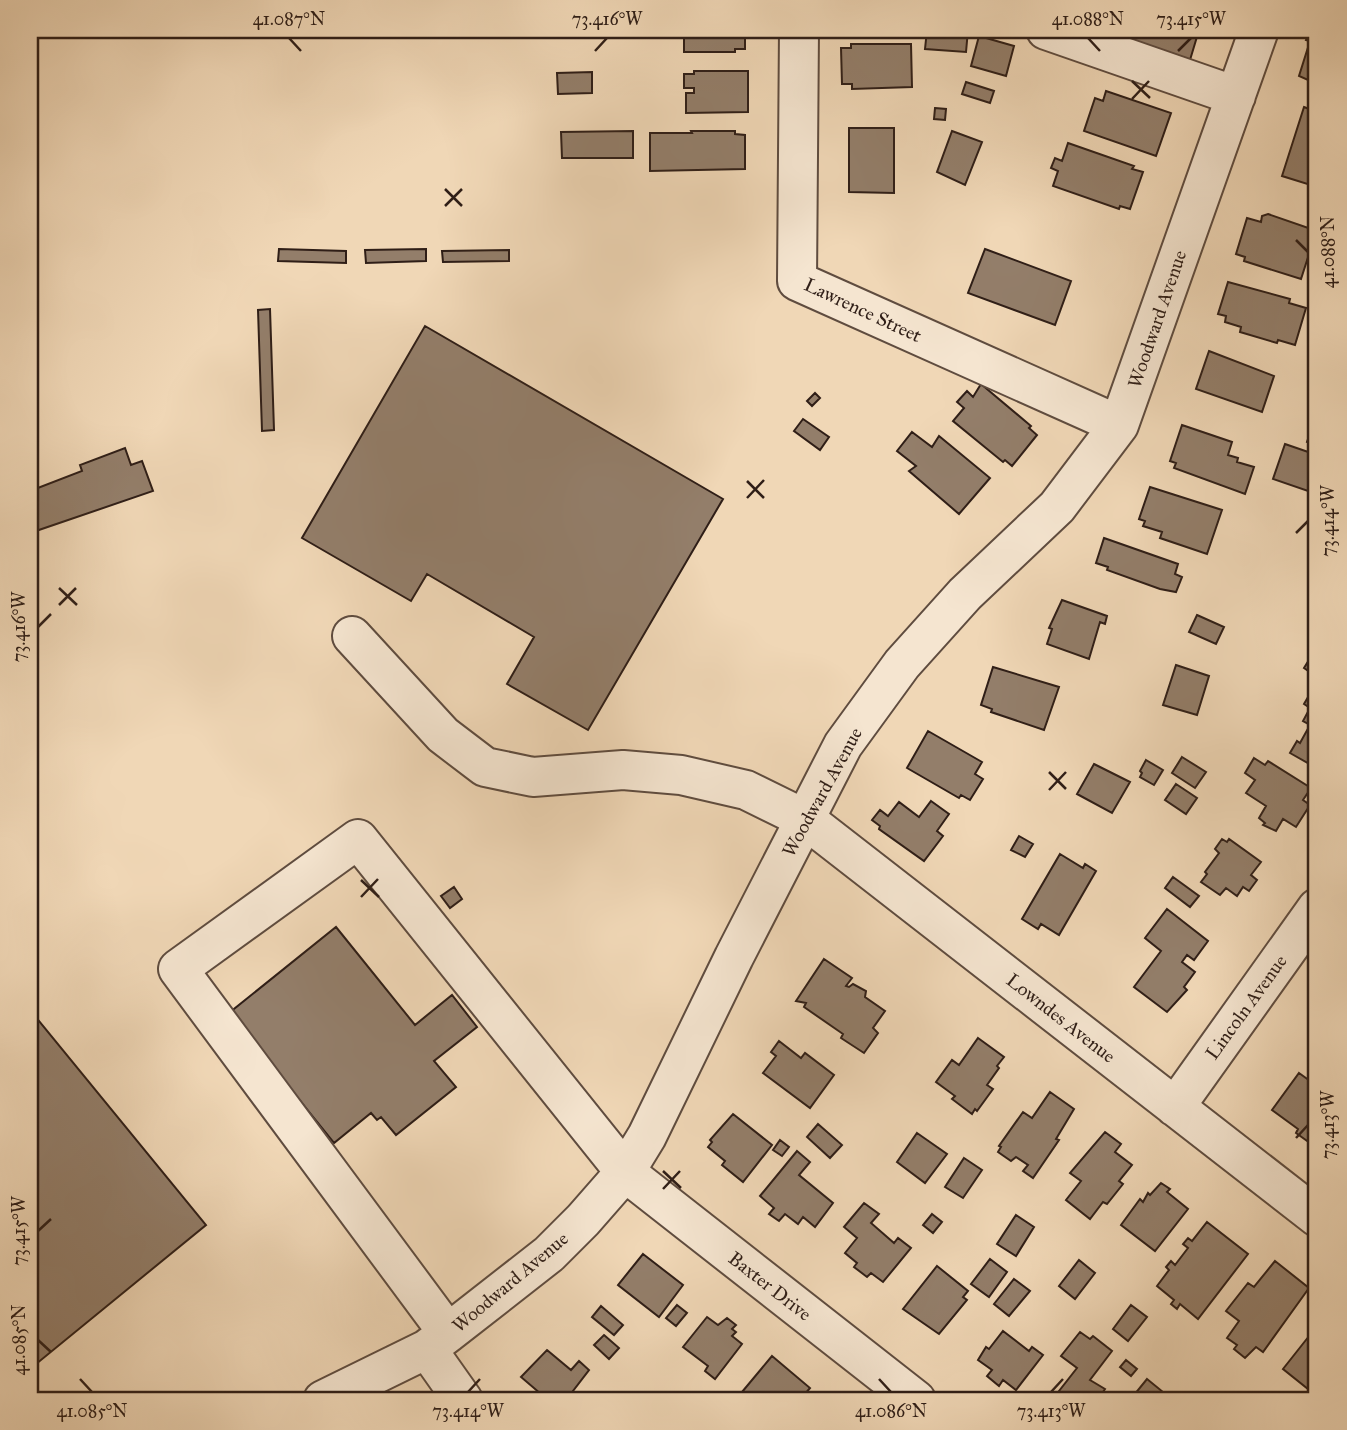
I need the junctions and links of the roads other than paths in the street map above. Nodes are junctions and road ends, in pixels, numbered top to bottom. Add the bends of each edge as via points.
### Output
1 (799, 30) edge
2 (1046, 30) edge
3 (1259, 30) edge
4 (1236, 96) junction
5 (1119, 425) junction
6 (352, 636) dead end
7 (805, 819) junction
8 (1317, 908) edge
9 (1175, 1107) junction
10 (625, 1172) junction
11 (1317, 1217) edge
12 (438, 1341) junction
13 (324, 1400) edge
14 (463, 1400) edge
15 (916, 1400) edge

1 - 5 street, Lawrence Street via 797,281
2 - 4 street
3 - 4 street, Woodward Avenue
4 - 5 street, Woodward Avenue
5 - 7 street, Woodward Avenue via 1057,507 965,594 902,664 842,745
6 - 7 street, Lowndes Avenue via 443,735 485,768 533,777 623,770 681,775 746,790
7 - 9 street, Lowndes Avenue
7 - 10 street, Woodward Avenue
8 - 9 street, Lincoln Avenue
9 - 11 street, Lowndes Avenue
10 - 12 street, Woodward Avenue via 549,1254
10 - 12 street, Baxter Drive via 358,839 178,969
10 - 15 street, Baxter Drive
12 - 13 street, Woodward Avenue
12 - 14 street

